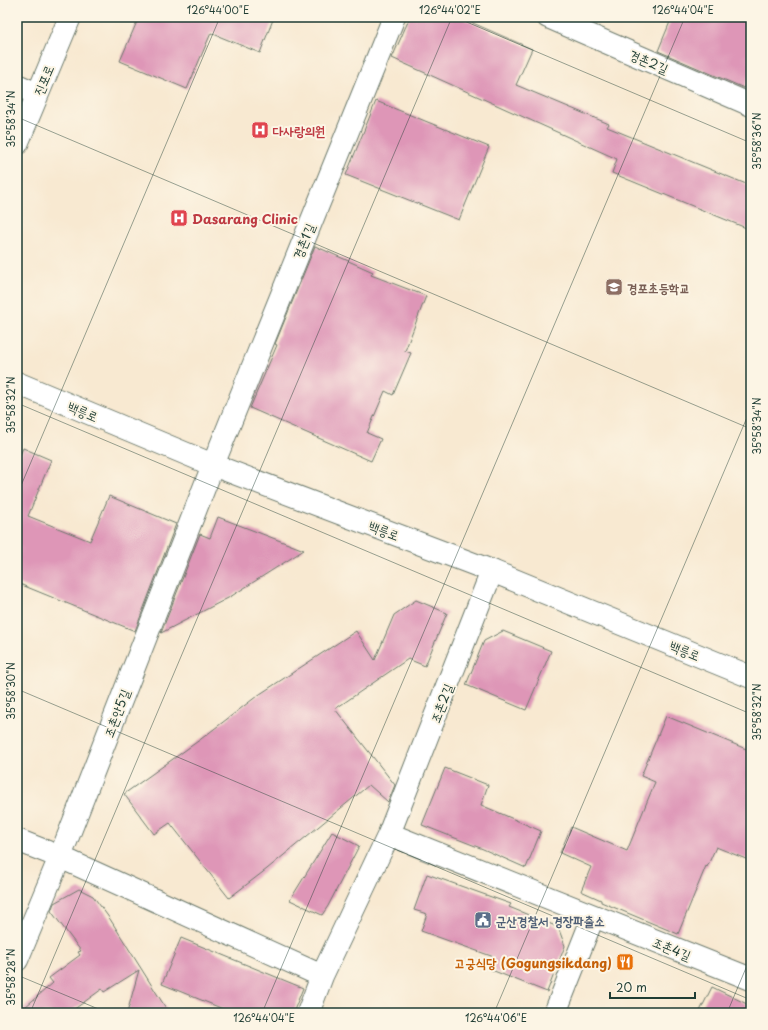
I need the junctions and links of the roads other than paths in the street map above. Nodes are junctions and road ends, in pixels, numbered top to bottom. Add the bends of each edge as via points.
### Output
1 (70, 17) edge
2 (394, 17) edge
3 (548, 17) edge
4 (17, 85) edge
5 (37, 94) junction
6 (751, 105) edge
7 (17, 144) edge
8 (17, 383) edge
9 (213, 465) junction
10 (492, 571) junction
11 (751, 678) edge
12 (390, 834) junction
13 (17, 840) edge
14 (60, 857) junction
15 (593, 917) junction
16 (17, 960) edge
17 (322, 976) junction
18 (751, 979) edge
19 (308, 1013) edge
20 (555, 1013) edge

1 - 5 street, 진포로
2 - 9 street, 경촌1길
3 - 6 street, 경촌2길
4 - 5 street
5 - 7 street, 진포로
8 - 9 street, 백릉로
9 - 10 street, 백릉로
9 - 14 street, 조촌안5길
10 - 11 street, 백릉로
10 - 12 street, 조촌2길
12 - 15 street
12 - 17 street, 조촌2길
13 - 14 street
14 - 16 street, 조촌안5길
14 - 17 street
15 - 18 street, 조촌4길
15 - 20 street
17 - 19 street, 조촌2길

